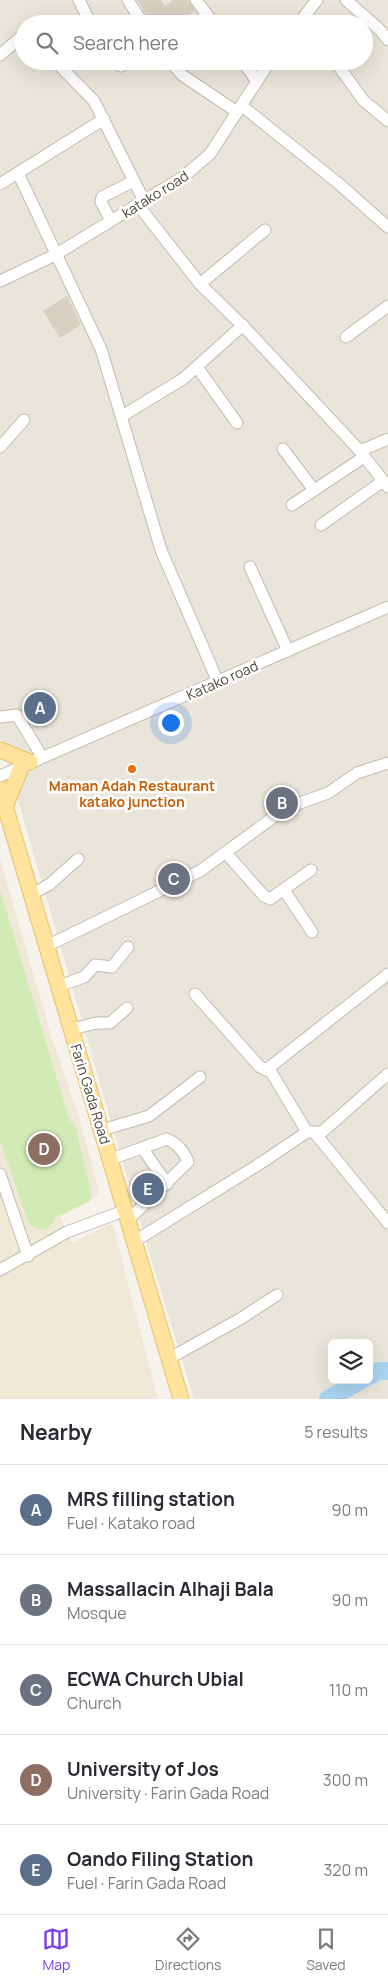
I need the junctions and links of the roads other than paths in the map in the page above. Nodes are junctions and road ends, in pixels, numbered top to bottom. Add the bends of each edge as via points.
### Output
1 (78, 0) edge
2 (128, 0) edge
3 (196, 0) edge
4 (317, 0) edge
5 (346, 0) edge
6 (86, 15) edge
7 (137, 15) edge
8 (206, 15) edge
9 (308, 15) edge
10 (363, 15) edge
11 (373, 24) edge
12 (388, 40) edge
13 (15, 42) edge
14 (0, 55) edge
15 (64, 70) edge
16 (178, 70) edge
17 (249, 70) edge
18 (264, 70) edge
19 (341, 70) edge
20 (257, 81) junction
21 (239, 109) junction
22 (104, 119) junction
23 (388, 121) edge
24 (18, 173) junction
25 (134, 181) junction
26 (0, 184) edge
27 (141, 203) junction
28 (111, 221) junction
29 (388, 227) edge
30 (264, 230) dead end
31 (55, 255) junction
32 (0, 281) edge
33 (200, 284) junction
34 (388, 306) edge
35 (243, 325) junction
36 (346, 337) dead end
37 (198, 367) junction
38 (122, 416) junction
39 (24, 420) dead end
40 (237, 423) dead end
41 (388, 439) edge
42 (0, 447) edge
43 (283, 449) dead end
44 (362, 454) junction
45 (386, 484) edge
46 (314, 490) junction
47 (292, 505) dead end
48 (321, 525) dead end
49 (250, 567) dead end
50 (388, 606) edge
51 (288, 651) junction
52 (218, 682) junction
53 (0, 717) edge
54 (0, 750) edge
55 (31, 761) junction
56 (388, 763) edge
57 (0, 776) edge
58 (0, 789) edge
59 (5, 807) junction
60 (226, 853) junction
61 (78, 859) dead end
62 (310, 870) dead end
63 (284, 890) junction
64 (32, 894) junction
65 (312, 932) dead end
66 (47, 946) junction
67 (128, 948) dead end
68 (388, 974) edge
69 (59, 986) junction
70 (195, 994) dead end
71 (127, 1008) dead end
72 (72, 1029) junction
73 (266, 1070) junction
74 (388, 1074) edge
75 (200, 1077) dead end
76 (102, 1130) junction
77 (310, 1132) junction
78 (143, 1149) junction
79 (111, 1159) junction
80 (0, 1174) edge
81 (167, 1184) junction
82 (128, 1215) junction
83 (388, 1223) edge
84 (135, 1241) junction
85 (28, 1256) junction
86 (0, 1270) edge
87 (277, 1294) dead end
88 (170, 1358) junction
89 (182, 1399) edge

1 - 6 street
2 - 7 street
3 - 8 street
4 - 9 street
5 - 10 street
11 - 12 street
13 - 14 street
15 - 22 street via 94,101
16 - 21 street
17 - 20 street
18 - 20 street, katako road
19 - 23 street via 363,100
20 - 21 street, katako road
21 - 27 street, katako road via 199,166
21 - 29 street via 338,183
22 - 24 street
22 - 25 street
24 - 26 street
24 - 31 street
25 - 27 street
25 - 28 street via 102,198
27 - 28 street, katako road
27 - 33 street
28 - 31 street, katako road
30 - 33 street
31 - 32 street, katako road
31 - 38 street via 101,349
33 - 35 street
34 - 36 street
35 - 37 street
35 - 44 street
37 - 38 street
37 - 40 street
38 - 52 street via 161,550
39 - 42 street
41 - 44 street
43 - 46 street
44 - 45 street
44 - 46 street
45 - 48 street
46 - 47 street
49 - 51 street
50 - 51 street, Katako road
51 - 52 street, Katako road
52 - 55 street, Katako road
53 - 55 street via 18,717
54 - 55 main road
55 - 57 street, Katako road
55 - 59 main road
56 - 60 street via 357,773 328,793 286,808
58 - 59 main road, Farin Gada Road
59 - 64 main road, Farin Gada Road
60 - 63 street via 264,896 274,898
60 - 66 street via 183,880
61 - 64 street via 50,884
62 - 63 street
63 - 65 street
64 - 66 main road, Farin Gada Road
66 - 69 main road, Farin Gada Road
67 - 69 street via 112,966 95,965 84,977
68 - 73 street
69 - 72 main road, Farin Gada Road
70 - 73 street
71 - 72 street via 110,1023
72 - 76 main road, Farin Gada Road
73 - 77 street via 271,1072
74 - 77 street via 322,1132
75 - 76 street via 149,1116
76 - 79 main road, Farin Gada Road
77 - 83 street
77 - 84 street
78 - 79 street
78 - 81 street
78 - 81 street via 168,1140 186,1156 188,1162
79 - 82 main road, Farin Gada Road
80 - 85 street
81 - 82 street
82 - 84 main road, Farin Gada Road
82 - 85 street via 67,1232
84 - 88 main road, Farin Gada Road
85 - 86 street
87 - 88 street
88 - 89 main road, Farin Gada Road

